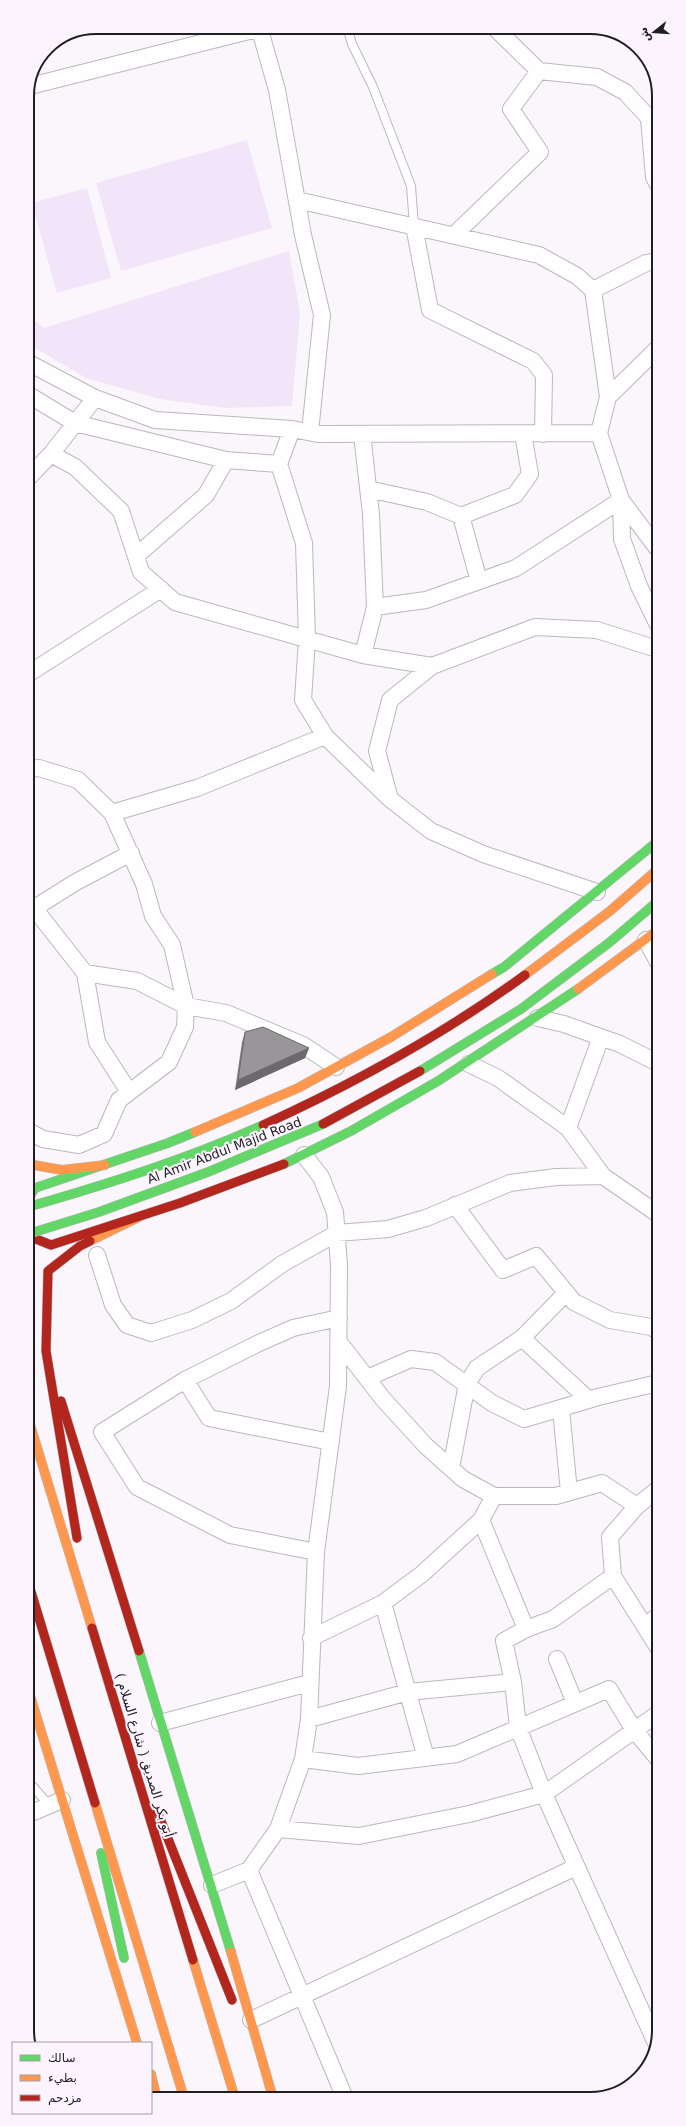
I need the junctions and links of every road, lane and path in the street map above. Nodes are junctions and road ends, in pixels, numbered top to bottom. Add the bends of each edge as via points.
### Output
1 (237, 34) edge
2 (261, 34) edge
3 (349, 34) edge
4 (501, 34) edge
5 (538, 71) junction
6 (35, 85) edge
7 (652, 118) edge
8 (297, 200) junction
9 (414, 226) junction
10 (454, 235) junction
11 (652, 262) edge
12 (593, 290) junction
13 (652, 354) edge
14 (34, 366) edge
15 (608, 397) junction
16 (34, 398) edge
17 (95, 398) junction
18 (75, 423) junction
19 (292, 429) junction
20 (310, 432) junction
21 (599, 433) junction
22 (362, 434) junction
23 (523, 434) junction
24 (543, 434) junction
25 (51, 454) junction
26 (226, 460) junction
27 (279, 464) junction
28 (34, 472) edge
29 (368, 489) junction
30 (621, 500) junction
31 (461, 516) junction
32 (652, 541) edge
33 (136, 556) junction
34 (479, 581) junction
35 (161, 589) junction
36 (375, 607) junction
37 (652, 613) edge
38 (307, 639) junction
39 (652, 647) edge
40 (363, 655) junction
41 (432, 666) junction
42 (34, 670) edge
43 (325, 736) junction
44 (34, 768) edge
45 (390, 799) junction
46 (112, 812) junction
47 (652, 846) edge
48 (131, 853) junction
49 (652, 874) edge
50 (597, 892) junction
51 (652, 907) edge
52 (34, 908) edge
53 (34, 914) edge
54 (652, 950) edge
55 (85, 973) junction
56 (186, 1006) junction
57 (538, 1018) junction
58 (601, 1037) junction
59 (652, 1059) edge
60 (469, 1064) junction
61 (336, 1067) junction
62 (129, 1092) junction
63 (568, 1128) junction
64 (34, 1134) edge
65 (304, 1155) junction
66 (34, 1165) edge
67 (105, 1165) junction
68 (603, 1176) junction
69 (34, 1190) edge
70 (34, 1205) edge
71 (455, 1205) junction
72 (652, 1210) edge
73 (139, 1217) junction
74 (34, 1232) edge
75 (337, 1233) junction
76 (34, 1236) edge
77 (97, 1255) dead end
78 (566, 1293) junction
79 (339, 1318) junction
80 (652, 1328) edge
81 (522, 1338) junction
82 (339, 1342) junction
83 (46, 1351) junction
84 (367, 1378) junction
85 (185, 1380) junction
86 (467, 1384) junction
87 (652, 1384) edge
88 (588, 1400) junction
89 (561, 1409) junction
90 (34, 1436) edge
91 (331, 1442) junction
92 (451, 1468) junction
93 (569, 1492) junction
94 (652, 1494) edge
95 (494, 1496) junction
96 (637, 1506) junction
97 (480, 1520) junction
98 (316, 1552) junction
99 (613, 1576) junction
100 (34, 1601) edge
101 (383, 1603) junction
102 (34, 1610) edge
103 (90, 1618) junction
104 (652, 1620) edge
105 (645, 1626) junction
106 (526, 1629) junction
107 (43, 1632) junction
108 (311, 1638) junction
109 (652, 1638) edge
110 (557, 1660) dead end
111 (513, 1682) junction
112 (309, 1683) junction
113 (408, 1692) junction
114 (575, 1703) junction
115 (34, 1713) edge
116 (652, 1718) edge
117 (309, 1719) junction
118 (160, 1723) junction
119 (518, 1726) junction
120 (123, 1728) junction
121 (634, 1730) junction
122 (76, 1746) junction
123 (652, 1752) edge
124 (426, 1758) junction
125 (303, 1759) junction
126 (34, 1786) edge
127 (544, 1794) junction
128 (56, 1803) junction
129 (34, 1812) edge
130 (278, 1829) junction
131 (576, 1867) junction
132 (249, 1870) junction
133 (212, 1885) junction
134 (126, 1967) dead end
135 (302, 1995) junction
136 (135, 2005) dead end
137 (236, 2009) dead end
138 (246, 2022) junction
139 (652, 2033) edge
140 (137, 2042) edge
141 (144, 2042) edge
142 (152, 2080) edge
143 (154, 2092) edge
144 (182, 2092) edge
145 (233, 2092) edge
146 (270, 2092) edge
147 (342, 2092) edge

1 - 6 street
2 - 8 street via 277,90
3 - 9 lane via 382,109 411,186
4 - 5 street
5 - 7 street via 597,77 625,92
5 - 10 street via 511,109 540,152
8 - 9 street
8 - 20 street via 322,315
9 - 10 street
9 - 24 street via 430,310 533,361 544,375
10 - 12 street via 539,255 576,276
11 - 12 street
12 - 15 street
13 - 15 street
14 - 17 street
15 - 21 street
16 - 18 street
17 - 18 street
17 - 19 street via 155,420
18 - 25 street
18 - 26 street
19 - 20 street
19 - 27 street
20 - 22 street
21 - 24 street
21 - 30 street
22 - 23 street
22 - 29 street
23 - 24 street
23 - 31 street via 530,474 515,495
25 - 28 street
25 - 33 street via 75,467 121,511
26 - 27 street
26 - 33 street via 206,495
27 - 38 street via 304,543
29 - 31 street via 426,502
29 - 36 street
30 - 32 street
30 - 34 street via 516,568
30 - 37 street via 622,539
31 - 34 street
33 - 35 street via 141,572
34 - 36 street via 426,600
35 - 38 street via 175,602
35 - 42 street
36 - 40 street
38 - 40 street
38 - 43 street via 303,700
39 - 41 street via 597,630 536,628
40 - 41 street
41 - 45 street via 390,700 377,751
43 - 45 street
43 - 46 street via 197,788
44 - 46 street via 78,780
45 - 50 street via 431,832 482,854
46 - 48 street
47 - 50 main road
48 - 52 street
48 - 56 street via 144,884 153,916 172,945
49 - 70 main road, Al Amir Abdul Majid Road via 614,909 547,962 475,1011 313,1102 233,1138 119,1181
50 - 61 main road via 504,967 391,1037
51 - 74 main road, Al Amir Abdul Majid Road, bridge via 521,1009 420,1071 308,1131 208,1172 99,1212
53 - 55 street
54 - 57 main road
55 - 56 street via 137,981
55 - 62 street via 96,1042
56 - 61 street via 226,1013 303,1045
56 - 62 street via 185,1028 169,1062
57 - 58 street
57 - 60 main road
58 - 59 street
58 - 63 street
60 - 63 street via 498,1078
60 - 65 main road
61 - 67 main road via 298,1088 168,1143
62 - 64 street via 118,1100 104,1134 80,1145
63 - 68 street
65 - 73 main road via 203,1196
65 - 75 street via 321,1178 335,1212
66 - 67 main road via 62,1170
67 - 69 main road
68 - 71 street via 556,1177 510,1183
68 - 72 street
71 - 75 street via 426,1218 388,1229
71 - 78 street via 503,1270 536,1256
73 - 76 main road via 51,1245
73 - 83 main road via 80,1246 48,1271
75 - 77 street via 282,1264 231,1301 192,1320 151,1333 128,1325 113,1305
75 - 79 street
78 - 80 street via 574,1302 610,1320
78 - 81 street
79 - 82 street
79 - 85 street via 293,1328
81 - 86 street via 477,1368
81 - 88 street
82 - 84 street
82 - 91 street via 338,1386
83 - 103 main road
83 - 118 main road
84 - 86 street via 411,1359 435,1362
84 - 92 street via 426,1446
85 - 91 street via 209,1418
85 - 98 street via 102,1432 136,1487 230,1535
86 - 89 street via 492,1403 524,1419
86 - 92 street
87 - 88 street
88 - 89 street
89 - 93 street
90 - 103 main road, ( شارع السلام ) أبو بكر الصديق
91 - 98 street
92 - 95 street via 463,1479
93 - 95 street via 556,1496
93 - 96 street via 602,1482
94 - 96 street
95 - 97 street
96 - 99 street via 610,1537
97 - 101 street via 422,1574
97 - 106 street
98 - 108 street
99 - 105 street
99 - 106 street via 553,1619
100 - 107 main road
101 - 108 street
101 - 113 street
102 - 107 main road
103 - 120 main road, ( شارع السلام ) أبو بكر الصديق
104 - 105 street
105 - 109 street
106 - 111 street via 504,1641
107 - 122 main road
108 - 112 street
110 - 114 street
111 - 113 street
111 - 119 street
112 - 117 street
112 - 118 street
113 - 117 street
113 - 124 street
114 - 119 street
114 - 121 street via 609,1689
115 - 128 main road
116 - 121 street
117 - 125 street
118 - 133 main road
119 - 124 street via 458,1754
119 - 127 street
120 - 137 main road
120 - 145 main road, ( شارع السلام ) أبو بكر الصديق
121 - 123 street
121 - 127 street
122 - 134 main road
122 - 144 main road
124 - 125 street via 358,1766
125 - 130 street
126 - 128 lane
127 - 130 street via 469,1814 359,1836
127 - 131 street
128 - 129 street
128 - 140 main road
130 - 132 street
131 - 135 street
131 - 139 street
132 - 133 street
132 - 135 street
133 - 138 main road
135 - 138 street
135 - 147 street
136 - 141 main road
138 - 146 main road
142 - 143 main road

